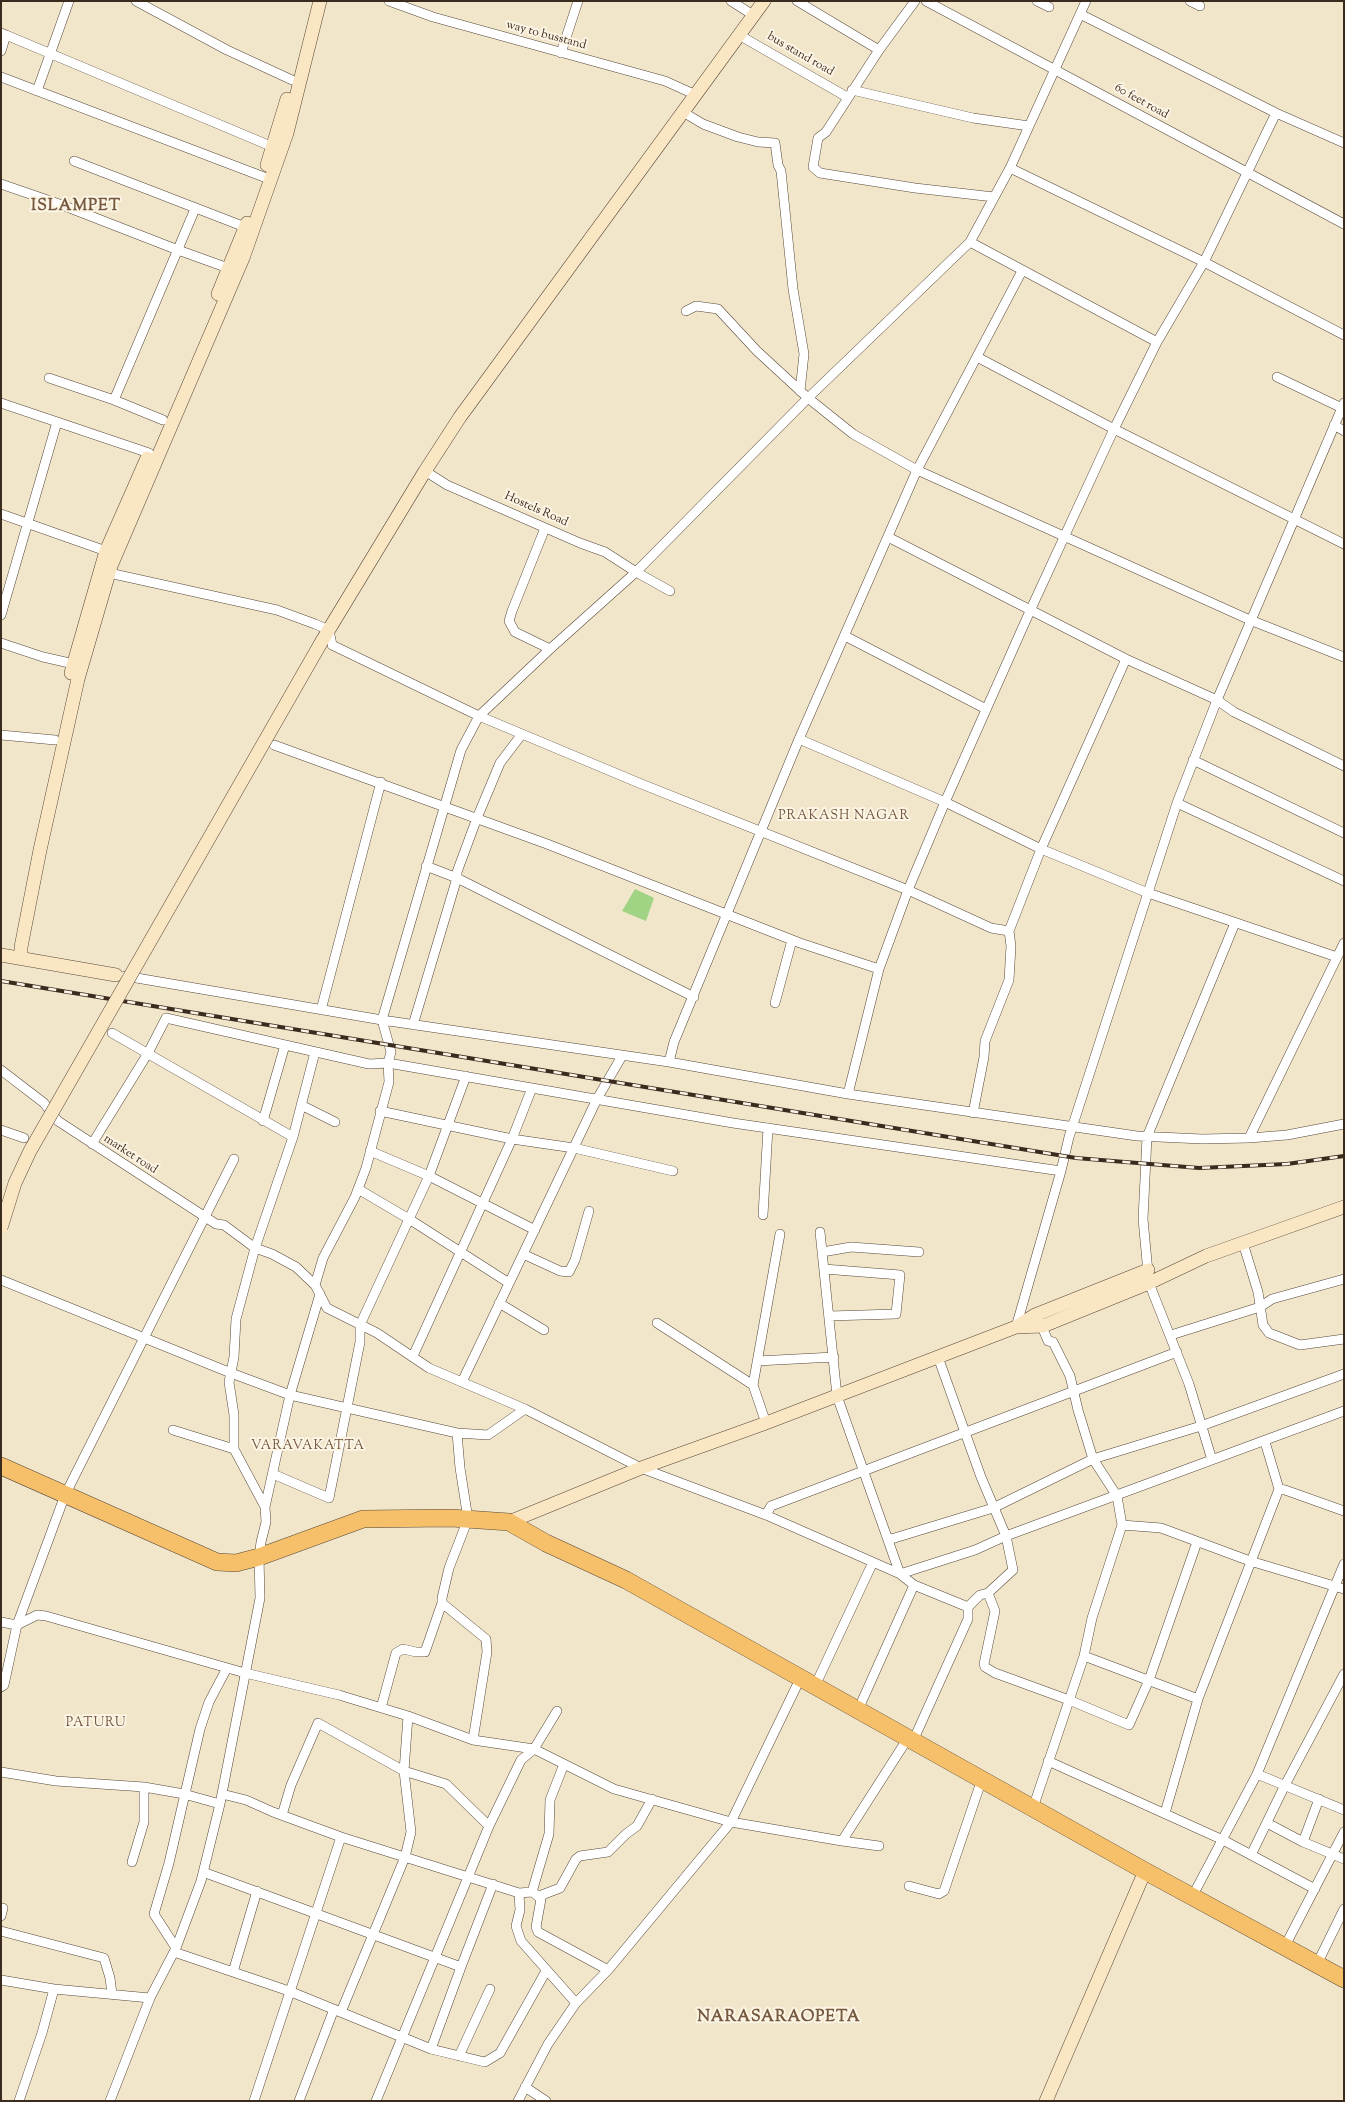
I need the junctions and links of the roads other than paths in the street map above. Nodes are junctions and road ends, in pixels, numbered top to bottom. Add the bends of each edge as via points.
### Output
1 (70, 1) edge
2 (136, 1) edge
3 (312, 1) edge
4 (320, 1) edge
5 (389, 1) edge
6 (578, 1) edge
7 (731, 1) edge
8 (764, 1) edge
9 (797, 1) edge
10 (915, 1) edge
11 (926, 1) edge
12 (1037, 1) edge
13 (1086, 1) edge
14 (1190, 1) edge
15 (1200, 6) dead end
16 (1048, 7) dead end
17 (1080, 14) junction
18 (754, 15) junction
19 (3, 34) edge
20 (739, 35) junction
21 (879, 50) junction
22 (1, 51) edge
23 (561, 53) junction
24 (50, 54) junction
25 (1055, 69) junction
26 (1, 77) edge
27 (292, 80) junction
28 (37, 91) junction
29 (850, 93) junction
30 (696, 95) junction
31 (683, 112) junction
32 (1276, 112) junction
33 (1029, 126) junction
34 (1344, 143) edge
35 (272, 147) junction
36 (74, 161) dead end
37 (1010, 168) junction
38 (1248, 172) junction
39 (264, 177) junction
40 (1, 184) edge
41 (994, 197) junction
42 (196, 209) junction
43 (1344, 224) edge
44 (245, 227) junction
45 (970, 242) junction
46 (178, 250) junction
47 (1204, 262) junction
48 (228, 268) junction
49 (1022, 271) junction
50 (686, 311) dead end
51 (1344, 335) edge
52 (1157, 342) junction
53 (977, 357) junction
54 (1277, 377) dead end
55 (49, 378) dead end
56 (800, 391) junction
57 (808, 398) junction
58 (114, 400) junction
59 (1, 403) edge
60 (1343, 405) edge
61 (163, 420) junction
62 (57, 422) junction
63 (1334, 425) junction
64 (1114, 430) junction
65 (1344, 431) edge
66 (149, 453) junction
67 (917, 470) junction
68 (425, 471) junction
69 (1, 514) edge
70 (1293, 519) junction
71 (27, 523) junction
72 (544, 528) junction
73 (888, 537) junction
74 (1065, 537) junction
75 (1344, 544) edge
76 (106, 551) junction
77 (636, 572) junction
78 (109, 573) junction
79 (670, 591) dead end
80 (1030, 610) junction
81 (1, 615) edge
82 (1250, 620) junction
83 (326, 636) junction
84 (845, 636) junction
85 (1, 643) edge
86 (550, 649) junction
87 (1344, 657) edge
88 (1126, 659) junction
89 (74, 664) junction
90 (1216, 700) junction
91 (986, 709) junction
92 (480, 716) junction
93 (522, 734) junction
94 (1, 735) edge
95 (800, 739) junction
96 (55, 740) junction
97 (274, 745) dead end
98 (1193, 760) junction
99 (1344, 766) edge
100 (381, 782) junction
101 (945, 802) junction
102 (1177, 803) junction
103 (443, 806) junction
104 (476, 818) junction
105 (763, 832) junction
106 (1344, 833) edge
107 (1041, 849) junction
108 (426, 866) junction
109 (457, 878) junction
110 (1344, 881) edge
111 (908, 890) junction
112 (1148, 893) junction
113 (728, 916) junction
114 (1235, 923) junction
115 (1009, 931) junction
116 (792, 940) junction
117 (1344, 943) edge
118 (11, 957) edge
119 (1337, 957) junction
120 (879, 969) junction
121 (116, 975) joint
122 (694, 997) junction
123 (774, 1003) dead end
124 (321, 1010) junction
125 (382, 1020) junction
126 (413, 1025) junction
127 (112, 1033) dead end
128 (284, 1045) junction
129 (315, 1052) junction
130 (148, 1053) junction
131 (622, 1056) junction
132 (669, 1062) junction
133 (388, 1063) junction
134 (1, 1070) edge
135 (466, 1076) junction
136 (532, 1088) junction
137 (848, 1094) junction
138 (597, 1099) junction
139 (301, 1105) junction
140 (380, 1111) junction
141 (973, 1113) junction
142 (263, 1120) junction
143 (335, 1122) dead end
144 (1344, 1124) edge
145 (450, 1125) junction
146 (1072, 1127) junction
147 (768, 1128) junction
148 (1, 1130) edge
149 (293, 1137) junction
150 (1147, 1137) junction
151 (24, 1138) dead end
152 (512, 1138) junction
153 (1249, 1138) junction
154 (92, 1144) junction
155 (574, 1148) junction
156 (370, 1151) junction
157 (234, 1159) dead end
158 (673, 1171) dead end
159 (1061, 1171) junction
160 (429, 1176) junction
161 (358, 1189) junction
162 (482, 1204) junction
163 (1344, 1207) edge
164 (589, 1211) dead end
165 (763, 1215) dead end
166 (205, 1216) junction
167 (409, 1219) junction
168 (1, 1228) edge
169 (535, 1230) junction
170 (820, 1232) dead end
171 (780, 1234) dead end
172 (1243, 1243) junction
173 (255, 1248) junction
174 (461, 1252) junction
175 (822, 1252) junction
176 (919, 1252) dead end
177 (523, 1254) junction
178 (824, 1269) junction
179 (1148, 1276) junction
180 (1344, 1279) edge
181 (1, 1280) edge
182 (509, 1283) junction
183 (315, 1285) junction
184 (320, 1294) junction
185 (499, 1303) junction
186 (1260, 1307) junction
187 (1035, 1314) junction
188 (829, 1316) junction
189 (657, 1323) dead end
190 (360, 1325) junction
191 (1043, 1326) junction
192 (1016, 1327) junction
193 (544, 1330) dead end
194 (1171, 1335) junction
195 (144, 1338) junction
196 (1344, 1339) edge
197 (1177, 1352) junction
198 (413, 1356) junction
199 (834, 1357) junction
200 (938, 1357) junction
201 (757, 1361) junction
202 (231, 1373) junction
203 (1344, 1374) edge
204 (462, 1382) junction
205 (753, 1385) junction
206 (1074, 1392) junction
207 (290, 1395) junction
208 (837, 1396) junction
209 (347, 1408) junction
210 (525, 1409) junction
211 (1344, 1411) edge
212 (766, 1423) junction
213 (1201, 1426) junction
214 (173, 1430) dead end
215 (965, 1432) junction
216 (457, 1433) junction
217 (1265, 1442) junction
218 (234, 1450) junction
219 (1093, 1459) junction
220 (1212, 1460) junction
221 (1, 1466) edge
222 (641, 1468) junction
223 (863, 1471) junction
224 (273, 1474) junction
225 (1279, 1489) junction
226 (65, 1495) junction
227 (1117, 1496) junction
228 (265, 1507) junction
229 (993, 1508) junction
230 (1344, 1511) edge
231 (766, 1515) junction
232 (468, 1519) junction
233 (509, 1522) junction
234 (1122, 1525) junction
235 (1006, 1536) junction
236 (888, 1540) junction
237 (1197, 1542) junction
238 (259, 1557) junction
239 (1250, 1561) junction
240 (873, 1562) junction
241 (1344, 1564) edge
242 (900, 1574) junction
243 (914, 1585) junction
244 (1340, 1587) edge
245 (988, 1593) junction
246 (442, 1603) junction
247 (968, 1607) junction
248 (1, 1622) edge
249 (17, 1625) junction
250 (1084, 1656) junction
251 (227, 1668) junction
252 (245, 1673) junction
253 (1344, 1676) edge
254 (1149, 1680) junction
255 (808, 1682) junction
256 (1, 1688) edge
257 (1198, 1699) junction
258 (1069, 1700) junction
259 (381, 1708) junction
260 (858, 1710) junction
261 (557, 1711) dead end
262 (408, 1716) junction
263 (910, 1739) junction
264 (473, 1740) junction
265 (534, 1749) junction
266 (1048, 1761) junction
267 (564, 1764) junction
268 (404, 1771) junction
269 (1, 1772) edge
270 (1257, 1774) junction
271 (982, 1779) junction
272 (1285, 1785) junction
273 (144, 1787) junction
274 (184, 1794) junction
275 (222, 1794) junction
276 (652, 1799) junction
277 (1319, 1799) junction
278 (220, 1804) junction
279 (1034, 1808) junction
280 (1344, 1810) edge
281 (1165, 1813) junction
282 (282, 1815) junction
283 (731, 1822) junction
284 (1267, 1823) junction
285 (488, 1826) junction
286 (1344, 1832) edge
287 (341, 1837) junction
288 (1223, 1840) junction
289 (842, 1841) junction
290 (1303, 1842) junction
291 (879, 1846) dead end
292 (1252, 1855) junction
293 (1331, 1855) junction
294 (405, 1857) junction
295 (1344, 1859) edge
296 (132, 1862) dead end
297 (1145, 1871) junction
298 (203, 1872) junction
299 (467, 1876) junction
300 (493, 1884) junction
301 (908, 1886) dead end
302 (1315, 1889) junction
303 (257, 1891) junction
304 (519, 1893) junction
305 (535, 1894) junction
306 (1192, 1897) junction
307 (1344, 1909) edge
308 (316, 1912) junction
309 (1, 1931) edge
310 (373, 1934) junction
311 (1285, 1946) junction
312 (175, 1950) junction
313 (433, 1957) junction
314 (1317, 1964) junction
315 (461, 1967) junction
316 (608, 1970) junction
317 (546, 1971) junction
318 (233, 1972) junction
319 (1344, 1979) edge
320 (1, 1980) edge
321 (54, 1989) junction
322 (490, 1989) dead end
323 (289, 1992) junction
324 (112, 1994) junction
325 (150, 1998) junction
326 (576, 2003) junction
327 (337, 2010) junction
328 (403, 2036) junction
329 (431, 2049) junction
330 (458, 2056) junction
331 (525, 2087) junction
332 (19, 2101) edge
333 (110, 2101) edge
334 (254, 2101) edge
335 (299, 2101) edge
336 (376, 2101) edge
337 (518, 2101) edge
338 (546, 2101) edge
339 (1046, 2101) edge

1 - 24 street
2 - 27 street via 227,50
3 - 27 main road
4 - 78 main road via 288,133 243,258
5 - 23 street, way to busstand via 433,17
6 - 23 street
7 - 18 street
8 - 18 main road
9 - 21 street
10 - 21 street
11 - 25 street, 60 feet road
12 - 16 street
13 - 17 street
14 - 15 street
17 - 25 street
17 - 32 street
18 - 20 main road
19 - 22 street
19 - 24 street
20 - 29 street, bus stand road
20 - 30 main road
21 - 29 street
23 - 30 street, way to busstand via 665,81
24 - 28 street
24 - 35 street
25 - 33 street
25 - 38 street, 60 feet road via 1223,161
26 - 28 street
27 - 35 main road
28 - 39 street
29 - 33 street, bus stand road via 973,118
29 - 41 street via 826,132 818,138 813,167 820,173
30 - 31 main road
31 - 56 street via 703,124 738,137 775,143 781,171 793,289 804,354
31 - 68 main road via 460,417
32 - 34 street
32 - 38 street
33 - 37 street
35 - 39 main road
36 - 42 street
37 - 41 street
37 - 47 street
38 - 43 street, 60 feet road
38 - 47 street
39 - 44 main road
40 - 46 street
41 - 45 street
42 - 44 street
42 - 46 street
44 - 48 main road
45 - 49 street
45 - 57 street
46 - 48 street
46 - 58 street
47 - 51 street
47 - 52 street
48 - 61 main road
49 - 52 street
49 - 53 street
50 - 56 street via 696,306 705,306 722,312 757,351
52 - 64 street
53 - 64 street
53 - 67 street
54 - 60 street
55 - 58 street
56 - 57 street
57 - 67 street via 853,434
57 - 77 street
58 - 61 street
59 - 62 street
60 - 63 street
61 - 66 main road
62 - 66 street
62 - 71 street
63 - 65 street
63 - 70 street
64 - 70 street
64 - 74 street
66 - 76 main road
67 - 73 street
67 - 74 street
68 - 72 street, Hostels Road via 447,485
68 - 83 main road
69 - 71 street
70 - 75 street
70 - 82 street
71 - 76 street
71 - 81 street
72 - 77 street, Hostels Road via 605,552
72 - 86 street via 510,621 515,632
73 - 80 street
73 - 84 street
74 - 80 street
74 - 82 street
76 - 89 main road
77 - 79 street, Hostels Road
77 - 86 street
78 - 83 street via 277,610
78 - 118 main road via 78,679 21,947
80 - 88 street
80 - 91 street
82 - 87 street
82 - 90 street
83 - 92 street via 332,645
83 - 168 main road, bridge via 30,1151 15,1183
84 - 91 street
84 - 95 street
85 - 89 street
86 - 92 street
88 - 90 street
88 - 107 street
89 - 96 main road
90 - 98 street
90 - 99 street via 1234,712
91 - 101 street
92 - 93 street
92 - 103 street via 461,750
93 - 104 street via 500,763
93 - 105 street via 639,784
94 - 96 street
95 - 101 street
95 - 105 street
96 - 118 main road
97 - 100 street
98 - 102 street
98 - 106 street
100 - 103 street
100 - 124 street
101 - 107 street
101 - 111 street
102 - 110 street
102 - 112 street
103 - 104 street
103 - 108 street
104 - 109 street
104 - 113 street
105 - 111 street
105 - 113 street
107 - 112 street
107 - 115 street
108 - 109 street
108 - 125 street
109 - 122 street
109 - 126 street
111 - 115 street via 991,928
111 - 120 street
112 - 114 street
112 - 146 street
113 - 116 street
113 - 122 street
114 - 119 street
114 - 150 street
115 - 141 street via 1012,946 1009,980 984,1041 984,1057
116 - 120 street
116 - 123 street
117 - 119 street
118 - 121 main road
119 - 153 street
120 - 137 street
121 - 124 street
122 - 132 street via 674,1042
124 - 125 street
125 - 126 street
125 - 133 street via 391,1052
126 - 131 street
127 - 130 street
128 - 129 street
128 - 130 street via 166,1018
128 - 142 street
129 - 133 street via 369,1064
129 - 139 street
130 - 142 street
130 - 154 street
131 - 132 street
131 - 138 street
132 - 137 street
133 - 135 street
133 - 140 street via 389,1082
134 - 154 street, market road via 44,1102 58,1121
135 - 136 street
135 - 145 street
136 - 138 street
136 - 152 street
137 - 141 street
138 - 147 street
138 - 155 street
139 - 143 street
139 - 149 street
140 - 145 street
140 - 156 street
141 - 146 street
142 - 149 street
144 - 153 street via 1287,1135
145 - 152 street
145 - 160 street
146 - 150 street
146 - 159 street
147 - 159 street
147 - 165 street
148 - 151 street
149 - 173 street
150 - 153 street
150 - 179 street via 1143,1219
152 - 155 street
152 - 162 street
154 - 166 street, market road
155 - 158 street
155 - 169 street
156 - 160 street
156 - 161 street
157 - 166 street
159 - 192 street
160 - 162 street
160 - 167 street
161 - 167 street
161 - 183 street via 323,1258
162 - 169 street
162 - 174 street
163 - 172 main road
164 - 177 street via 569,1272 560,1271
166 - 173 street, market road via 216,1224 224,1225
166 - 195 street
167 - 174 street
167 - 190 street
169 - 177 street
170 - 175 street
171 - 201 street
172 - 179 main road
172 - 186 street
173 - 183 street, market road via 296,1267
173 - 202 street via 236,1319
174 - 182 street
174 - 198 street
175 - 176 street via 851,1247
175 - 178 street
177 - 182 street
178 - 188 street
178 - 188 street via 900,1275 896,1314
179 - 187 main road
179 - 191 main road
179 - 194 street
180 - 186 street via 1272,1299
181 - 195 street
182 - 185 street
183 - 184 street, market road
184 - 190 street, market road via 327,1308
184 - 207 street
185 - 193 street
185 - 204 street
186 - 194 street
186 - 196 street via 1263,1325 1269,1333 1300,1345
187 - 191 street
187 - 192 main road
188 - 199 street
189 - 205 street
190 - 198 street, market road via 377,1332
190 - 209 street via 360,1342
191 - 192 main road
191 - 206 street via 1048,1341 1053,1342 1070,1376
192 - 200 main road
194 - 197 street
195 - 202 street
195 - 226 street
197 - 206 street
197 - 213 street
198 - 204 street, market road via 429,1368
199 - 201 street
199 - 208 street
200 - 208 main road
200 - 215 street
201 - 205 street
202 - 207 street
202 - 218 street via 229,1382 234,1415
203 - 213 street
204 - 210 street, market road
205 - 212 street
206 - 215 street
206 - 219 street
207 - 209 street
207 - 224 street
208 - 212 main road
208 - 223 street
209 - 216 street
209 - 224 street via 328,1498
210 - 216 street via 488,1435
210 - 222 street, market road
211 - 217 street
212 - 222 main road
213 - 219 street
213 - 220 street
214 - 218 street
215 - 223 street
215 - 229 street
216 - 232 street
217 - 220 street
217 - 225 street
218 - 228 street
219 - 227 street
219 - 229 street
220 - 227 street
221 - 226 highway
222 - 231 street, market road
222 - 233 main road
223 - 231 street via 771,1506
223 - 236 street
224 - 228 street
225 - 230 street
225 - 239 street
226 - 238 highway via 217,1562 236,1563
226 - 249 street
227 - 234 street
227 - 235 street
228 - 238 street via 266,1522
229 - 235 street
229 - 236 street
231 - 240 street, market road
232 - 233 highway
232 - 238 highway via 363,1519
232 - 246 street via 449,1568
233 - 255 highway via 546,1544 626,1580
234 - 237 street via 1161,1528
234 - 250 street via 1092,1618
235 - 242 street via 975,1550
235 - 245 street via 1014,1570
236 - 242 street
237 - 239 street
237 - 254 street
238 - 252 street via 260,1598
239 - 244 street
239 - 257 street
240 - 242 street, market road
240 - 255 street
241 - 244 street
242 - 243 street, market road
243 - 247 street, market road
243 - 260 street
244 - 270 street
245 - 247 street via 980,1595
245 - 258 street via 995,1611 985,1667
246 - 259 street via 425,1652 403,1649 396,1653
246 - 264 street via 486,1639 487,1652
247 - 263 street via 968,1619
248 - 249 street
249 - 251 street via 37,1615 46,1616
249 - 256 street via 4,1685
250 - 254 street
250 - 258 street
251 - 252 street
251 - 274 street via 203,1722
252 - 259 street via 339,1695
252 - 275 street
253 - 272 street
254 - 257 street
254 - 258 street via 1129,1725
255 - 260 highway
255 - 283 street
257 - 281 street
258 - 266 street
259 - 262 street
260 - 263 highway
261 - 265 street
262 - 264 street
262 - 268 street
263 - 271 highway
263 - 289 street
264 - 265 street
265 - 267 street
265 - 285 street via 521,1760
266 - 279 street
266 - 281 street
267 - 276 street via 614,1789
267 - 305 street via 550,1800 549,1834
268 - 282 street via 318,1723 291,1785
268 - 285 street via 446,1784
268 - 294 street via 411,1832
269 - 273 street via 56,1781
270 - 272 street
270 - 288 street
271 - 279 highway
271 - 301 street via 944,1891 939,1894
272 - 277 street
272 - 284 street
273 - 274 street
273 - 296 street via 144,1822
274 - 278 street
274 - 312 street via 169,1863 154,1914
275 - 278 street
275 - 282 street via 246,1800
276 - 283 street
276 - 305 street via 637,1826 608,1852 580,1856 560,1888
277 - 280 street
277 - 290 street
278 - 298 street
279 - 297 highway
281 - 288 street
282 - 287 street
283 - 289 street
283 - 316 street
284 - 290 street
284 - 292 street
285 - 299 street
286 - 293 street
287 - 294 street
287 - 308 street
288 - 292 street
288 - 306 street
289 - 291 street
290 - 293 street
292 - 302 street
293 - 295 street
293 - 302 street
294 - 299 street
294 - 310 street
297 - 306 highway
297 - 339 main road
298 - 303 street
298 - 312 street
299 - 300 street
299 - 313 street
300 - 304 street
300 - 315 street
302 - 311 street
303 - 308 street
303 - 318 street
304 - 305 street
304 - 317 street via 520,1910 516,1926 521,1941
305 - 316 street via 541,1899 536,1927 538,1932
306 - 311 highway
307 - 314 street
308 - 310 street
308 - 323 street
309 - 324 street via 104,1958
310 - 313 street
310 - 327 street
311 - 314 highway
312 - 318 street
312 - 325 street
313 - 315 street
313 - 328 street
314 - 319 highway
315 - 329 street
316 - 326 street
317 - 326 street
317 - 330 street via 500,2053 485,2062
318 - 323 street
320 - 321 street
321 - 324 street
321 - 332 street
322 - 330 street
323 - 327 street
323 - 334 street
324 - 325 street
325 - 333 street
326 - 331 street via 548,2044
327 - 328 street
327 - 335 street
328 - 329 street
328 - 336 street
329 - 330 street
331 - 337 street
331 - 338 street

